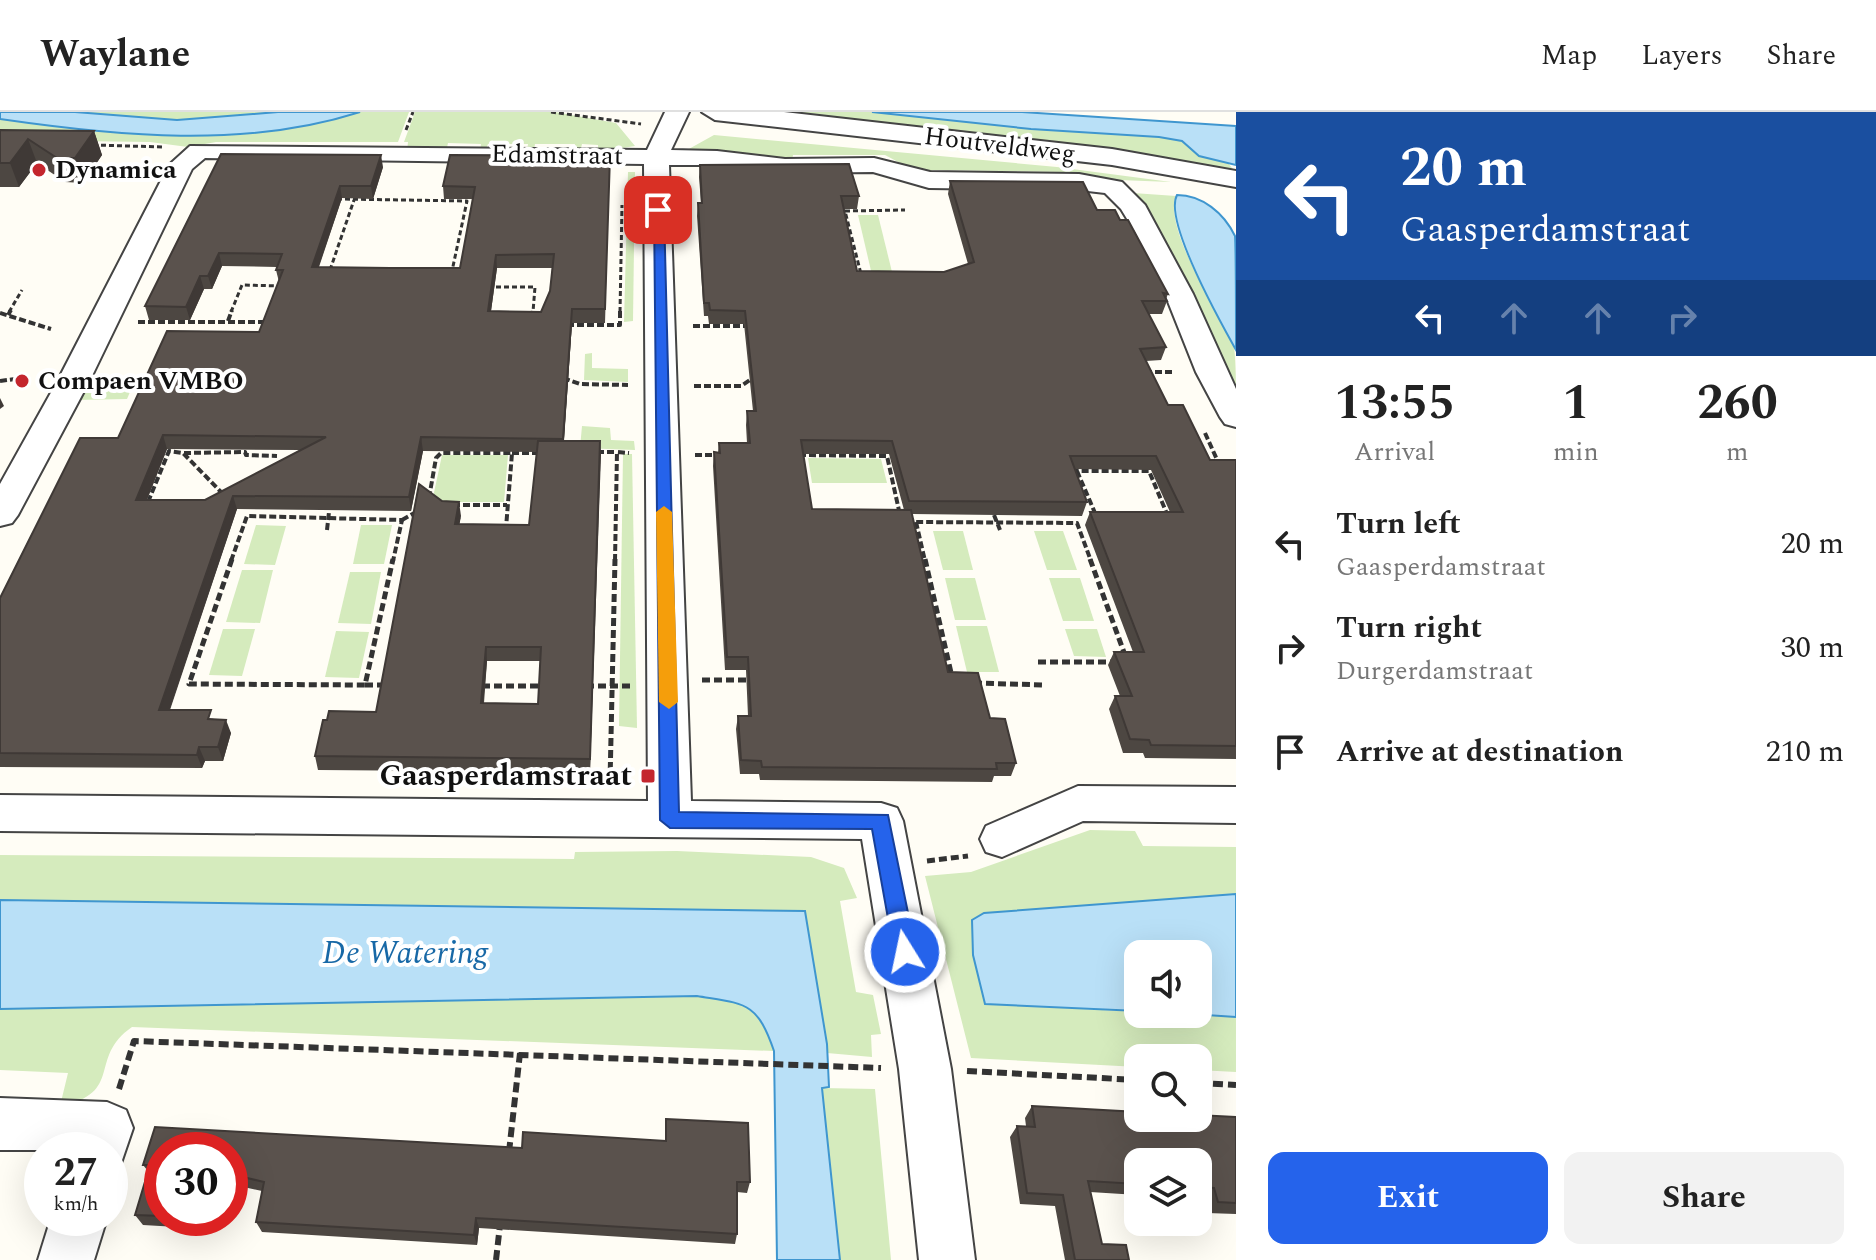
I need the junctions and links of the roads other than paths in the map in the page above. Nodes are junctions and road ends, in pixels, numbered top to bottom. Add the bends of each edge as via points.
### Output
1 (677, 112) edge
2 (715, 112) edge
3 (640, 156) junction
4 (1236, 179) edge
5 (1236, 417) edge
6 (0, 515) edge
7 (1236, 805) edge
8 (0, 813) edge
9 (670, 820) junction
10 (1002, 839) road end
11 (0, 1124) edge
12 (55, 1132) edge
13 (73, 1236) edge
14 (66, 1260) edge
15 (947, 1260) edge

1 - 3 street
2 - 4 street, Houtveldweg via 1112,157
3 - 5 street, Edamstraat via 785,166 874,165 929,180 1113,187 1148,232
3 - 6 street, Edamstraat via 194,154 181,165
3 - 9 street via 660,326
7 - 10 street via 1078,803
8 - 9 street
9 - 15 street via 886,842 925,1069
11 - 12 street
13 - 14 street

